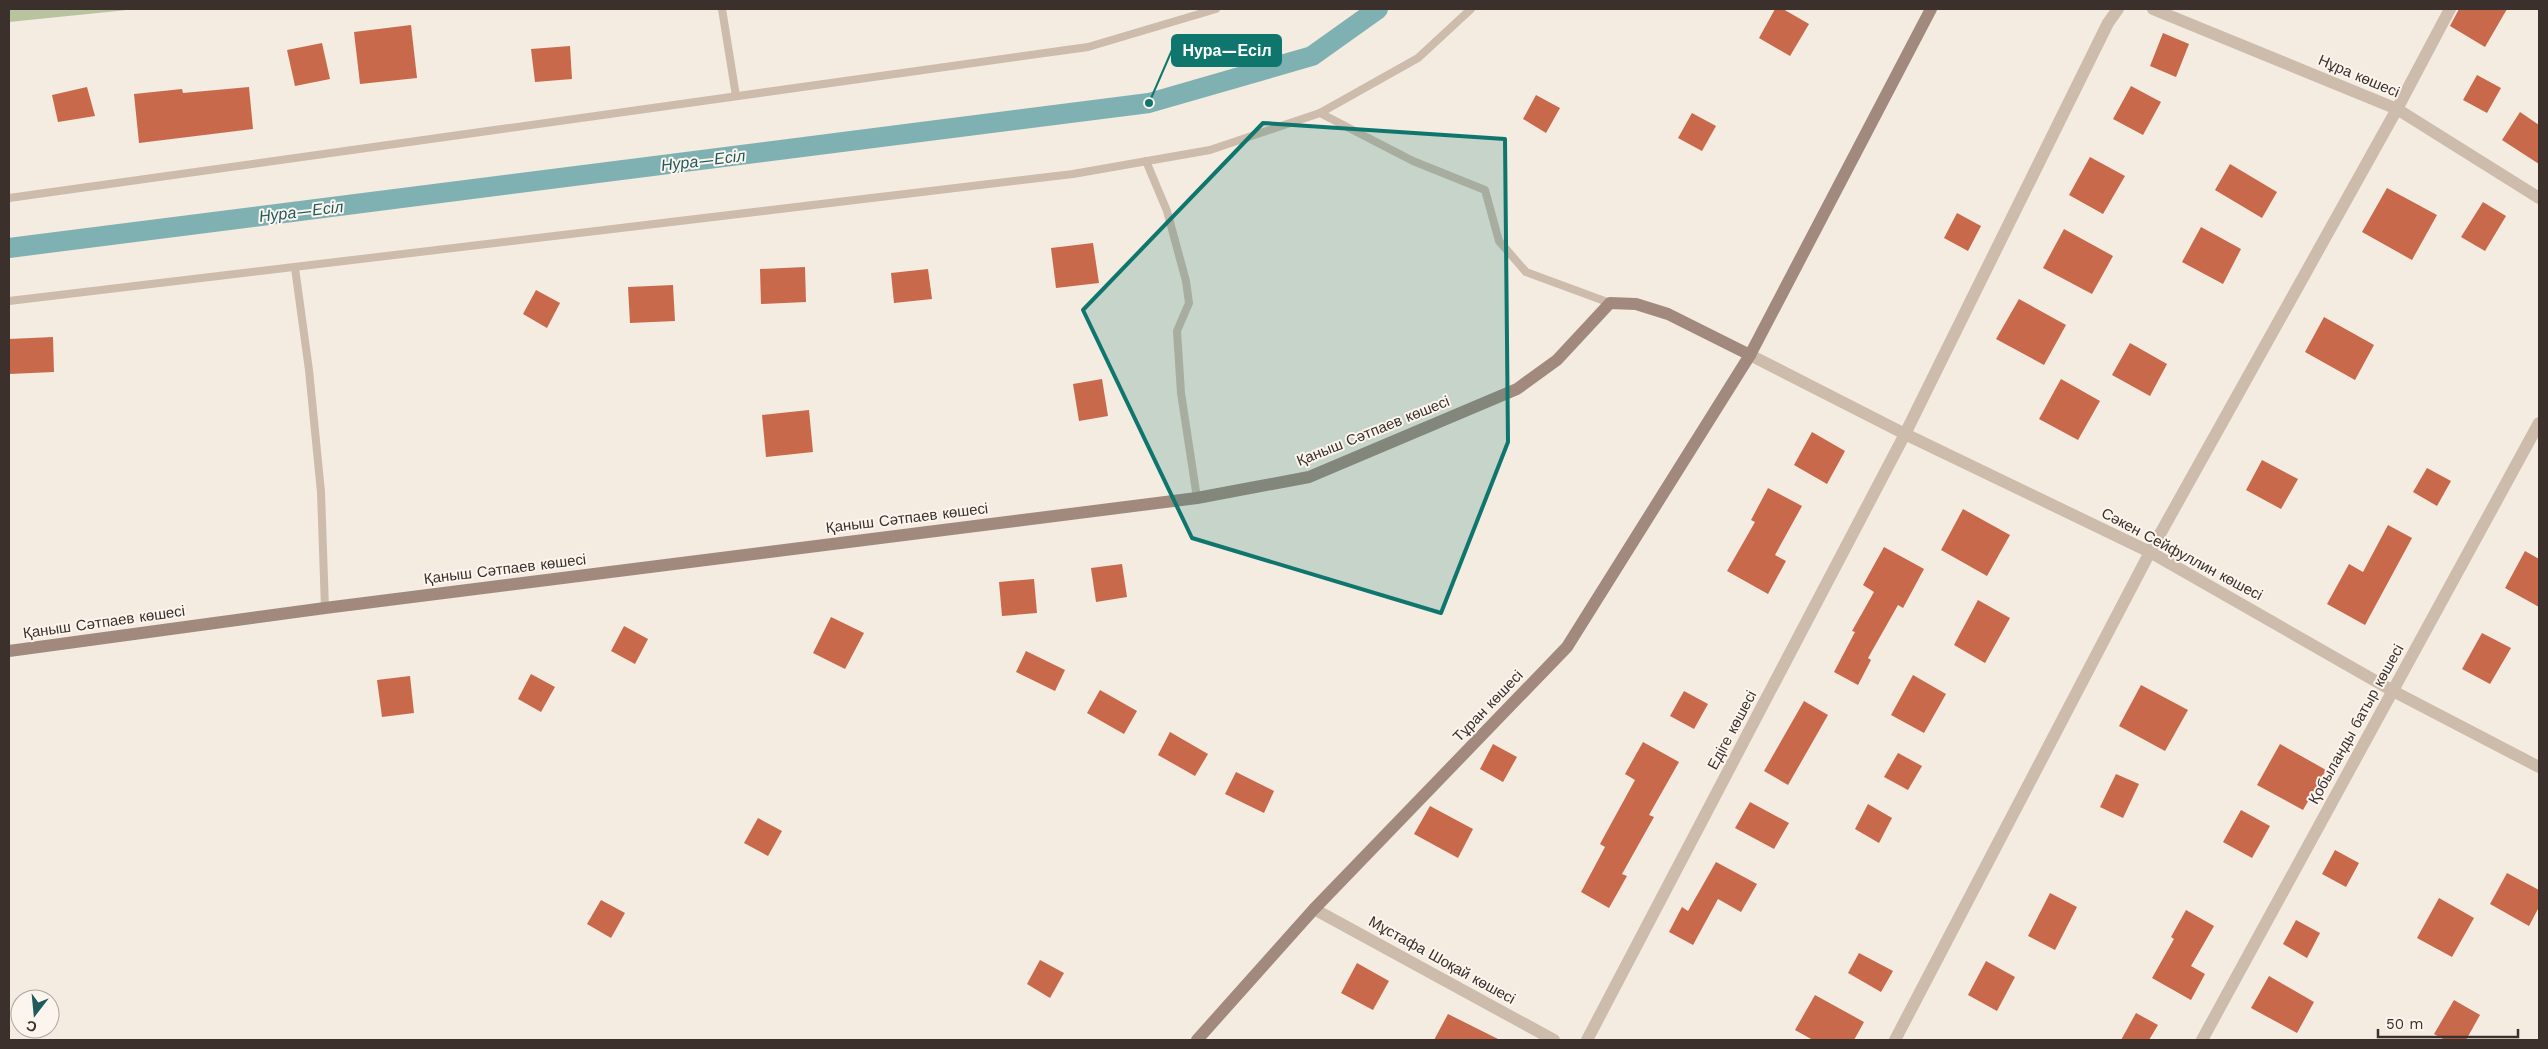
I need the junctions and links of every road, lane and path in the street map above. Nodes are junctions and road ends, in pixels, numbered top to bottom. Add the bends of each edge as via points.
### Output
1 (722, 9) edge
2 (1216, 9) edge
3 (1471, 9) edge
4 (1931, 9) edge
5 (2118, 9) edge
6 (2153, 9) edge
7 (2450, 9) edge
8 (736, 96) junction
9 (2397, 109) junction
10 (1320, 113) junction
11 (1146, 161) junction
12 (9, 198) edge
13 (2539, 198) edge
14 (294, 268) junction
15 (9, 301) edge
16 (1610, 303) junction
17 (1750, 355) junction
18 (2539, 423) edge
19 (1905, 434) junction
20 (1197, 498) junction
21 (2150, 552) junction
22 (325, 608) junction
23 (9, 651) edge
24 (2393, 691) junction
25 (2539, 767) edge
26 (1314, 909) junction
27 (1197, 1040) edge
28 (1554, 1040) edge
29 (1587, 1040) edge
30 (1896, 1040) edge
31 (2202, 1040) edge

1 - 8 lane
2 - 8 lane via 1088,48
3 - 10 lane via 1418,58
4 - 17 street, Тұран көшесі
5 - 19 street, Едіге көшесі
6 - 9 street, Нұра көшесі
7 - 9 street
8 - 12 lane
9 - 13 street, Нұра көшесі
9 - 21 street
10 - 11 lane via 1210,150
10 - 16 lane via 1413,160 1485,190 1499,241 1526,272
11 - 14 lane via 1064,176
11 - 20 lane via 1167,211 1186,281 1189,303 1177,331 1181,393
14 - 15 lane
14 - 22 lane via 309,370 321,492
16 - 17 street via 1636,304 1668,314
16 - 20 street, Қаныш Сәтпаев көшесі via 1557,360 1518,390 1309,477
17 - 19 street, Сәкен Сейфуллин көшесі
17 - 26 street, Тұран көшесі via 1567,646
18 - 24 street, Қобыланды батыр көшесі
19 - 21 street, Сәкен Сейфуллин көшесі
19 - 29 street, Едіге көшесі
20 - 22 street, Қаныш Сәтпаев көшесі
21 - 24 street, Сәкен Сейфуллин көшесі
21 - 30 street
22 - 23 street, Қаныш Сәтпаев көшесі
24 - 25 street, Сәкен Сейфуллин көшесі
24 - 31 street, Қобыланды батыр көшесі
26 - 27 street, Тұран көшесі
26 - 28 street, Мұстафа Шоқай көшесі

